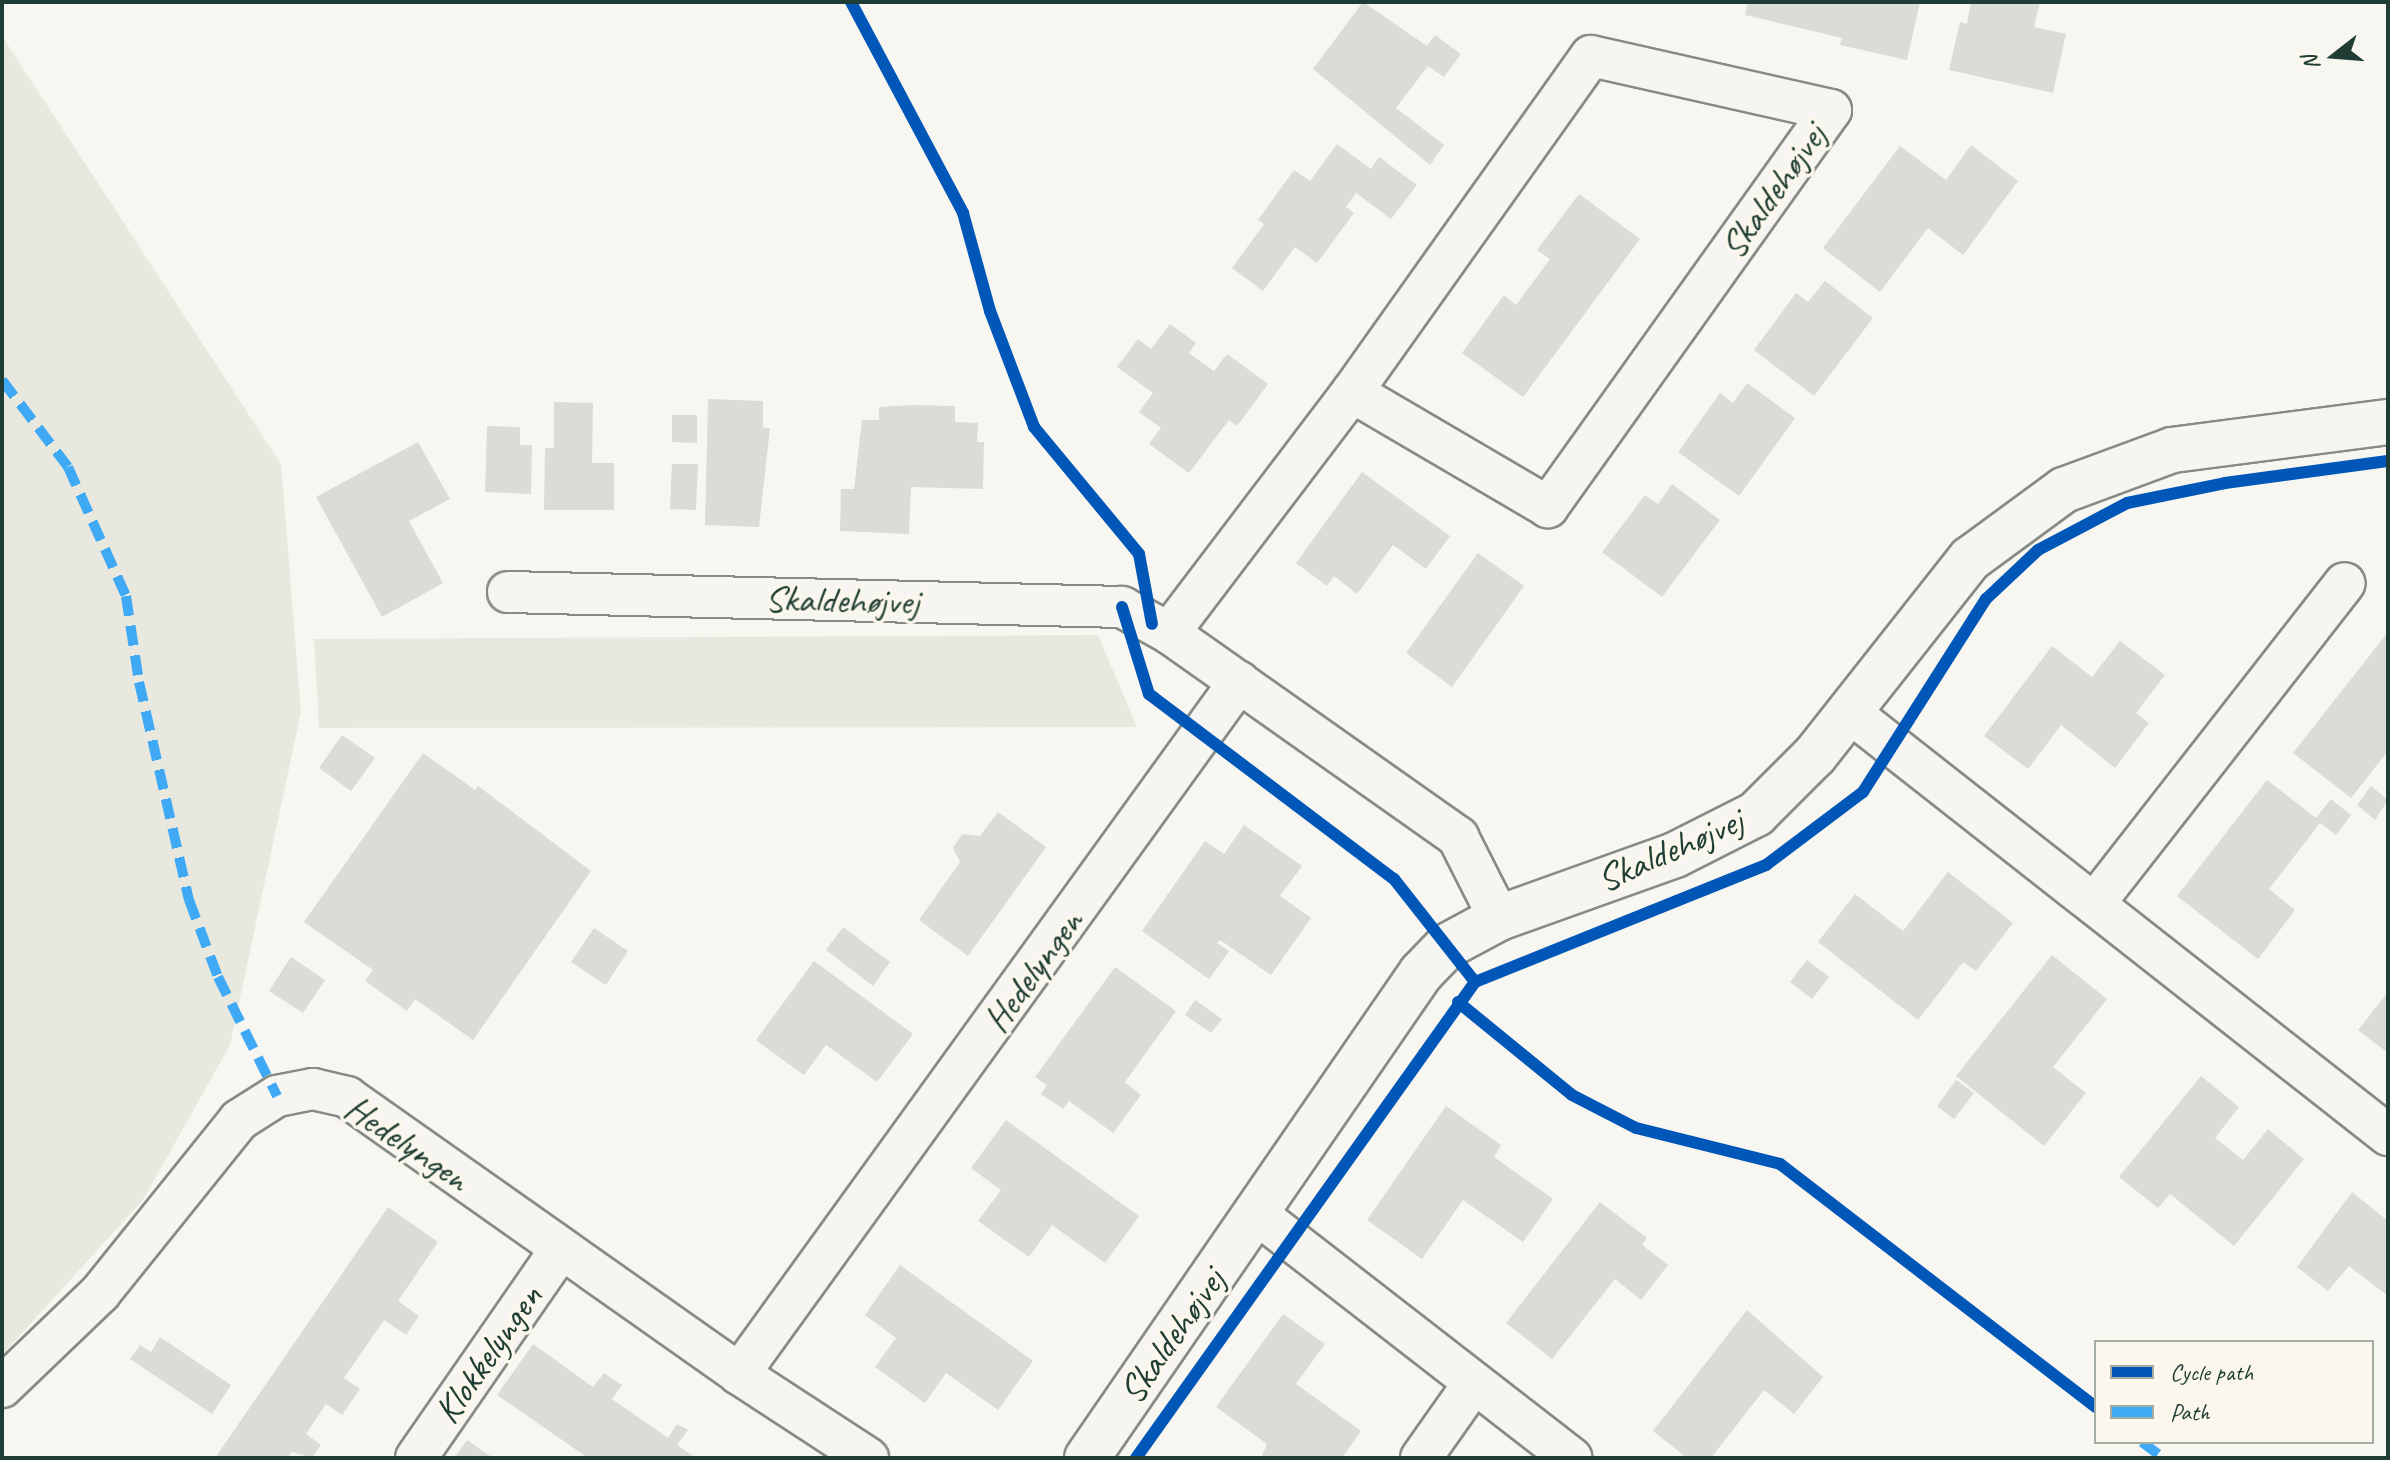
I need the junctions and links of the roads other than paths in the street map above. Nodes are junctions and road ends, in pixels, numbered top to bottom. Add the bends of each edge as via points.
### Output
1 (1352, 392) junction
2 (2388, 422) edge
3 (2345, 583) dead end
4 (508, 592) dead end
5 (1169, 633) junction
6 (1239, 682) junction
7 (1848, 711) junction
8 (2094, 904) junction
9 (1499, 918) junction
10 (2388, 1135) edge
11 (1257, 1214) junction
12 (560, 1250) junction
13 (739, 1374) junction
14 (1474, 1383) junction
15 (2, 1387) edge
16 (416, 1458) edge
17 (868, 1458) edge
18 (1087, 1458) edge
19 (1421, 1458) edge
20 (1571, 1458) edge

1 - 1 street, Skaldehøjvej via 1591,56 1831,110 1548,507
1 - 5 street, Skaldehøjvej
2 - 7 street, Skaldehøjvej via 2172,450 2064,490 1970,559
3 - 8 street
4 - 5 street, Skaldehøjvej via 1122,607
5 - 6 street, Skaldehøjvej
6 - 9 street, Skaldehøjvej via 1458,837
6 - 13 street, Hedelyngen
7 - 8 street
7 - 9 street, Skaldehøjvej via 1815,755 1756,814 1675,855
8 - 10 street
9 - 11 street, Skaldehøjvej via 1447,946 1421,973
11 - 14 street
11 - 18 street, Skaldehøjvej
12 - 13 street, Hedelyngen
12 - 15 street, Hedelyngen via 347,1097 313,1089 277,1096 239,1120 100,1293
12 - 16 street, Klokkelyngen
13 - 17 street, Hedelyngen
14 - 19 street
14 - 20 street

